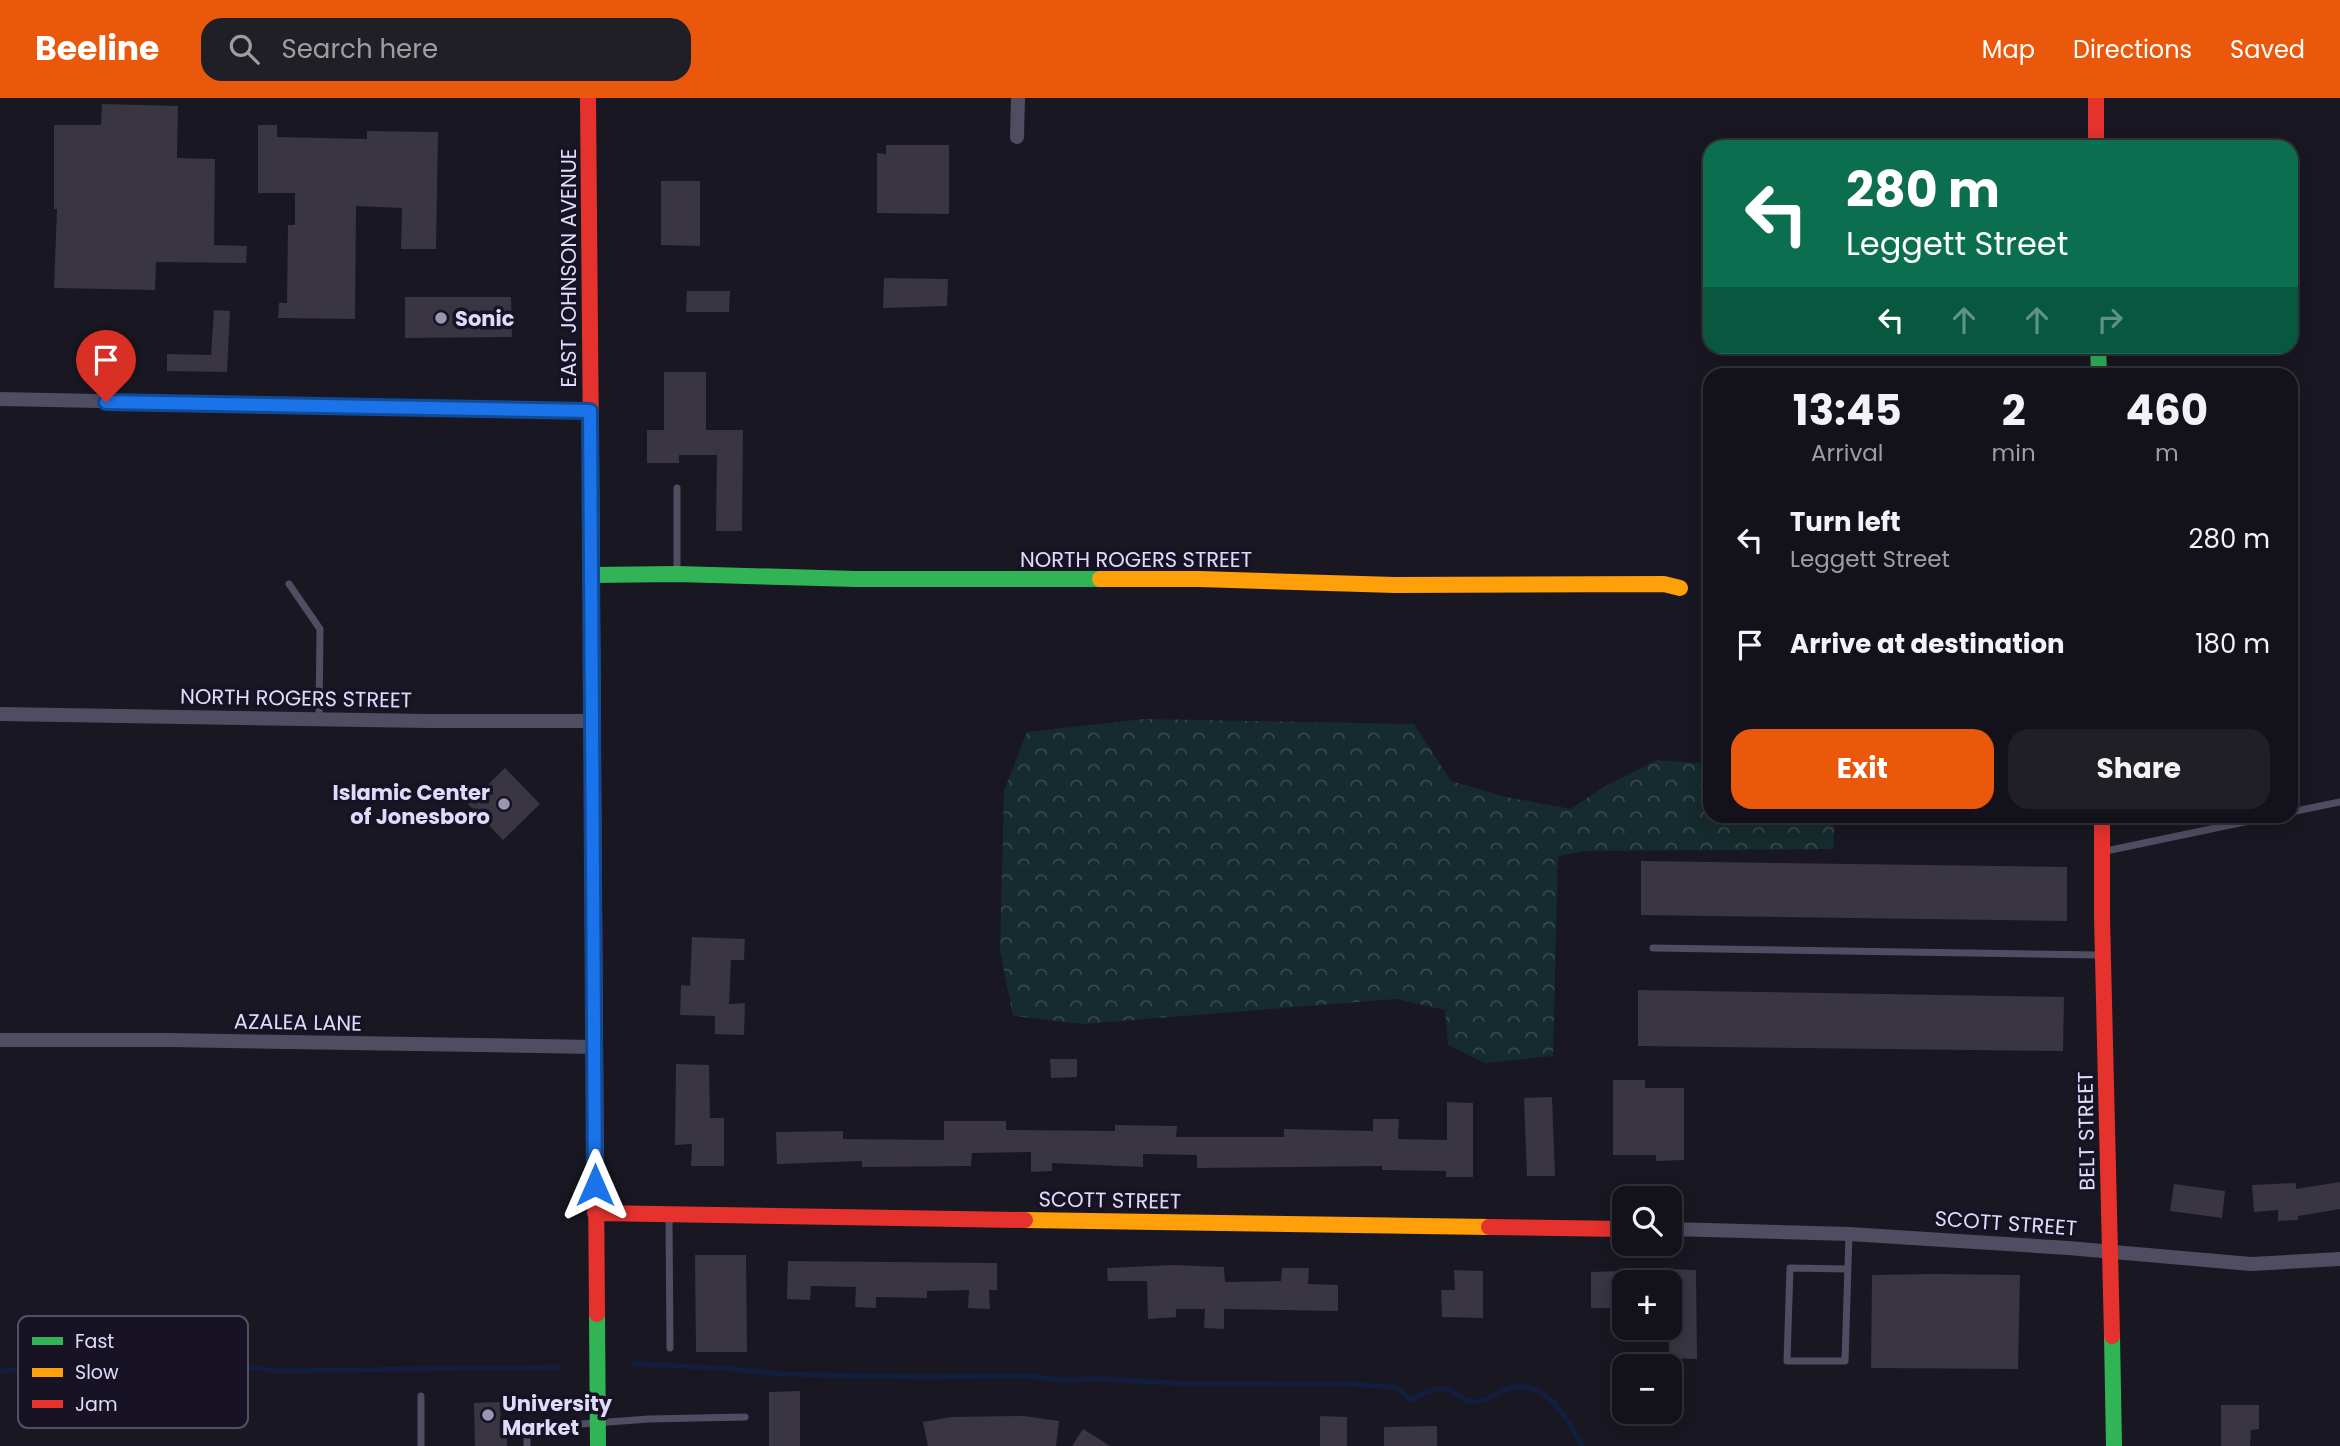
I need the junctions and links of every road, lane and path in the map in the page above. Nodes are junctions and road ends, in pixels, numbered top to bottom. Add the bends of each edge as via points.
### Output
1 (589, 98) edge
2 (1018, 98) edge
3 (2096, 98) edge
4 (1017, 136) dead end
5 (2096, 140) edge
6 (0, 399) edge
7 (590, 411) junction
8 (677, 488) dead end
9 (677, 574) junction
10 (592, 575) junction
11 (289, 584) dead end
12 (1680, 588) dead end
13 (0, 714) edge
14 (318, 720) junction
15 (592, 721) junction
16 (2340, 802) edge
17 (2298, 811) edge
18 (2102, 823) edge
19 (2239, 823) edge
20 (2102, 851) junction
21 (1653, 948) dead end
22 (2103, 955) junction
23 (0, 1040) edge
24 (595, 1047) junction
25 (595, 1213) junction
26 (669, 1214) junction
27 (1612, 1229) edge
28 (1682, 1229) edge
29 (1849, 1234) junction
30 (2109, 1251) junction
31 (2340, 1259) edge
32 (1848, 1269) junction
33 (670, 1348) dead end
34 (421, 1396) dead end
35 (745, 1417) dead end
36 (598, 1424) junction
37 (421, 1446) edge
38 (527, 1446) edge
39 (598, 1446) edge
40 (2114, 1446) edge

1 - 7 street, EAST JOHNSON AVENUE
2 - 4 street
3 - 5 street
6 - 7 street
7 - 10 street, EAST JOHNSON AVENUE
8 - 9 lane
9 - 10 street, NORTH ROGERS STREET
9 - 12 street, NORTH ROGERS STREET via 1395,585 1664,584
10 - 15 street, EAST JOHNSON AVENUE
11 - 14 lane via 320,629
13 - 14 street, NORTH ROGERS STREET
14 - 15 street, NORTH ROGERS STREET
15 - 24 street, EAST JOHNSON AVENUE
16 - 17 lane
18 - 20 street, BELT STREET
19 - 20 lane
20 - 22 street, BELT STREET
21 - 22 lane
22 - 30 street, BELT STREET
23 - 24 street, AZALEA LANE
24 - 25 street, EAST JOHNSON AVENUE
25 - 26 street, SCOTT STREET
25 - 36 street, EAST JOHNSON AVENUE
26 - 27 street, SCOTT STREET
26 - 33 lane
28 - 29 street, SCOTT STREET
29 - 30 street, SCOTT STREET
29 - 32 lane
30 - 31 street, SCOTT STREET via 2250,1264
30 - 40 street, BELT STREET
32 - 32 lane via 1845,1361 1787,1361 1790,1268
34 - 37 lane
35 - 36 lane
36 - 38 lane via 527,1428
36 - 39 street, EAST JOHNSON AVENUE

